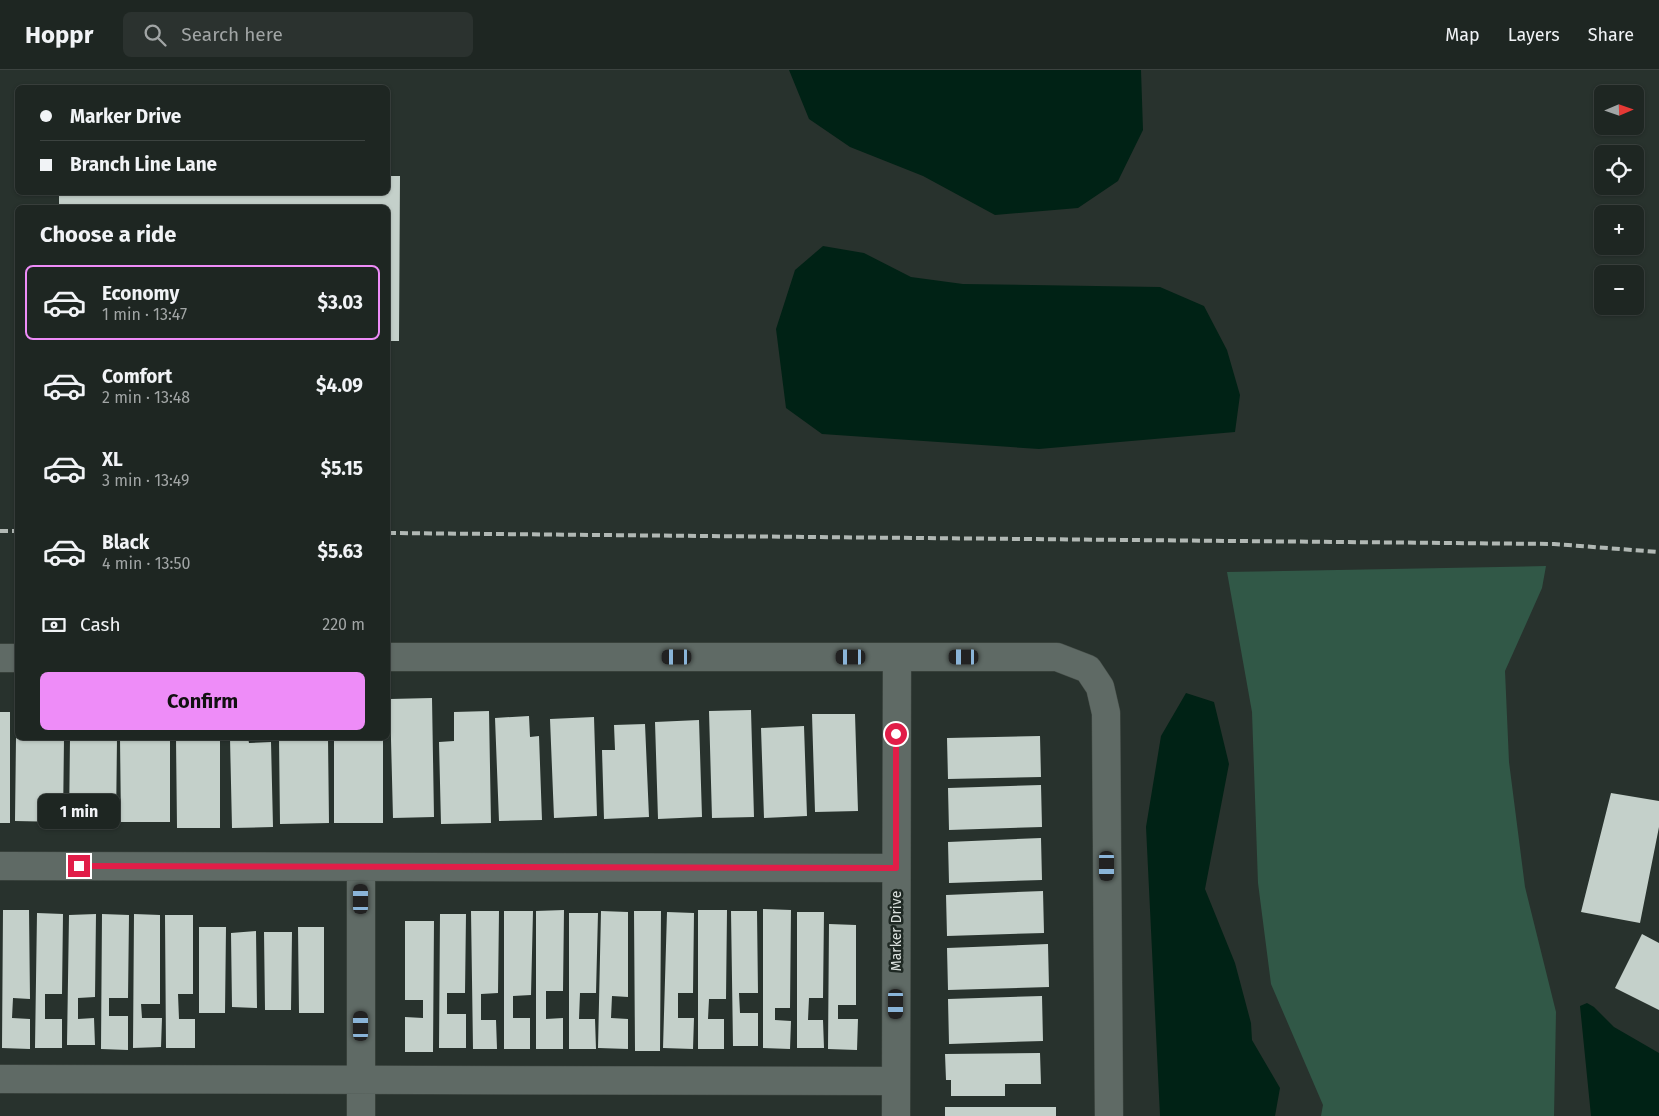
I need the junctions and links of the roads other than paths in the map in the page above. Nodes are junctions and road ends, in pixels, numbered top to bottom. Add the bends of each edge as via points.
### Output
1 (390, 657) edge
2 (897, 657) junction
3 (0, 658) edge
4 (15, 658) edge
5 (0, 866) edge
6 (361, 866) junction
7 (896, 868) junction
8 (0, 1079) edge
9 (361, 1080) junction
10 (896, 1081) junction
11 (361, 1116) edge
12 (896, 1116) edge
13 (1109, 1116) edge

1 - 2 street
2 - 7 street, Marker Drive
2 - 13 street via 1057,657 1088,669 1100,687 1106,713
3 - 4 street
5 - 6 street
6 - 7 street
6 - 9 street
7 - 10 street, Marker Drive
8 - 9 street
9 - 10 street
9 - 11 street
10 - 12 street, Marker Drive

